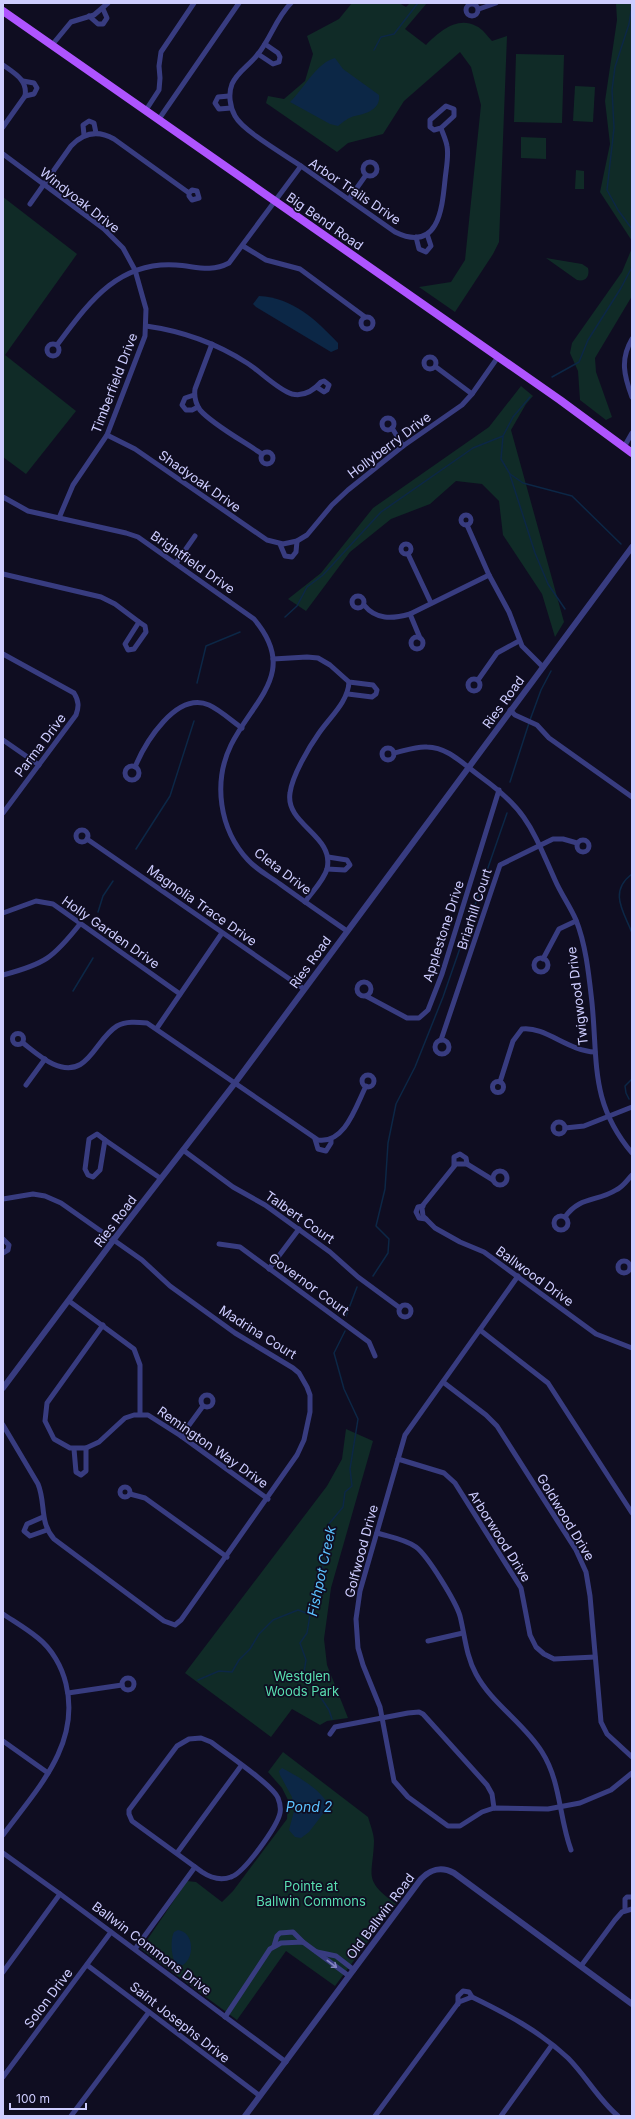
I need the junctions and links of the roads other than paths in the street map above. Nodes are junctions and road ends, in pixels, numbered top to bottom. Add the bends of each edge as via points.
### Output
1 (108, 3) edge
2 (194, 3) edge
3 (239, 3) edge
4 (291, 3) edge
5 (496, 3) edge
6 (103, 9) junction
7 (479, 9) dead end
8 (3, 11) edge
9 (89, 16) junction
10 (265, 44) junction
11 (52, 45) junction
12 (258, 54) junction
13 (3, 65) edge
14 (23, 82) junction
15 (25, 96) junction
16 (229, 96) junction
17 (231, 108) junction
18 (146, 110) junction
19 (159, 119) junction
20 (3, 126) edge
21 (441, 128) junction
22 (96, 133) junction
23 (84, 136) junction
24 (3, 154) edge
25 (301, 166) junction
26 (366, 175) dead end
27 (44, 184) junction
28 (189, 193) dead end
29 (349, 199) junction
30 (276, 201) junction
31 (30, 204) dead end
32 (427, 234) junction
33 (416, 237) junction
34 (243, 246) junction
35 (135, 270) junction
36 (365, 317) dead end
37 (146, 326) junction
38 (632, 339) edge
39 (212, 344) junction
40 (57, 346) dead end
41 (498, 357) junction
42 (436, 367) dead end
43 (318, 388) dead end
44 (194, 394) junction
45 (472, 394) junction
46 (632, 397) edge
47 (198, 407) junction
48 (392, 428) dead end
49 (632, 433) edge
50 (107, 435) junction
51 (403, 446) junction
52 (624, 447) junction
53 (632, 452) edge
54 (262, 454) dead end
55 (3, 498) edge
56 (59, 518) junction
57 (467, 525) dead end
58 (195, 536) dead end
59 (297, 541) junction
60 (288, 543) joint
61 (280, 544) junction
62 (632, 547) edge
63 (408, 554) dead end
64 (176, 563) junction
65 (3, 574) edge
66 (489, 574) junction
67 (432, 603) junction
68 (364, 605) dead end
69 (410, 614) junction
70 (139, 622) junction
71 (420, 638) dead end
72 (519, 641) junction
73 (3, 654) edge
74 (274, 659) junction
75 (543, 667) junction
76 (478, 680) dead end
77 (349, 682) junction
78 (348, 694) junction
79 (510, 710) junction
80 (242, 728) junction
81 (3, 740) edge
82 (394, 753) dead end
83 (39, 765) junction
84 (135, 767) dead end
85 (469, 769) junction
86 (499, 790) junction
87 (632, 797) edge
88 (3, 813) edge
89 (87, 839) dead end
90 (577, 843) dead end
91 (540, 844) junction
92 (328, 858) junction
93 (327, 869) junction
94 (305, 902) junction
95 (3, 913) edge
96 (576, 920) junction
97 (80, 924) junction
98 (347, 931) junction
99 (222, 933) junction
100 (543, 959) dead end
101 (3, 976) edge
102 (304, 989) junction
103 (180, 994) junction
104 (366, 996) dead end
105 (157, 1028) junction
106 (441, 1040) dead end
107 (22, 1043) dead end
108 (595, 1052) junction
109 (45, 1059) junction
110 (500, 1082) dead end
111 (235, 1083) junction
112 (26, 1085) dead end
113 (366, 1086) dead end
114 (632, 1108) edge
115 (608, 1117) junction
116 (565, 1128) dead end
117 (315, 1139) junction
118 (331, 1139) junction
119 (105, 1140) junction
120 (183, 1150) junction
121 (632, 1153) edge
122 (467, 1164) junction
123 (454, 1166) junction
124 (632, 1175) edge
125 (160, 1178) junction
126 (493, 1180) dead end
127 (3, 1199) edge
128 (565, 1217) dead end
129 (299, 1229) junction
130 (3, 1239) edge
131 (114, 1239) junction
132 (219, 1244) dead end
133 (3, 1253) edge
134 (269, 1269) junction
135 (518, 1276) junction
136 (69, 1301) junction
137 (400, 1308) dead end
138 (103, 1325) junction
139 (480, 1330) junction
140 (632, 1348) edge
141 (375, 1356) dead end
142 (442, 1382) junction
143 (3, 1388) edge
144 (203, 1406) dead end
145 (140, 1414) junction
146 (3, 1425) edge
147 (181, 1436) junction
148 (86, 1448) junction
149 (74, 1449) junction
150 (398, 1459) junction
151 (130, 1494) dead end
152 (268, 1498) junction
153 (632, 1513) edge
154 (43, 1517) junction
155 (47, 1530) junction
156 (377, 1533) junction
157 (227, 1557) junction
158 (3, 1614) edge
159 (463, 1633) junction
160 (428, 1641) dead end
161 (595, 1657) junction
162 (122, 1685) dead end
163 (68, 1693) junction
164 (383, 1718) junction
165 (330, 1734) dead end
166 (3, 1741) edge
167 (632, 1757) edge
168 (241, 1766) junction
169 (48, 1773) junction
170 (632, 1773) edge
171 (561, 1807) junction
172 (494, 1808) junction
173 (3, 1835) edge
174 (571, 1850) dead end
175 (3, 1853) edge
176 (177, 1854) junction
177 (195, 1867) junction
178 (60, 1894) junction
179 (632, 1897) edge
180 (632, 1909) edge
181 (625, 1910) junction
182 (111, 1932) junction
183 (303, 1942) junction
184 (274, 1946) junction
185 (135, 1949) junction
186 (316, 1952) junction
187 (87, 1965) junction
188 (581, 1966) junction
189 (354, 1970) junction
190 (3, 1972) edge
191 (349, 1976) junction
192 (472, 1997) junction
193 (458, 2004) junction
194 (632, 2004) edge
195 (149, 2012) junction
196 (225, 2016) junction
197 (552, 2045) junction
198 (286, 2062) junction
199 (3, 2077) edge
200 (260, 2096) junction
201 (71, 2116) edge
202 (245, 2116) edge
203 (375, 2116) edge
204 (500, 2116) edge
205 (618, 2116) edge

1 - 6 street
2 - 18 street via 161,52 159,90
3 - 19 street
4 - 10 street
5 - 7 street
6 - 9 street
6 - 9 street via 107,18 104,24 98,24
8 - 11 main road, Big Bend Road
9 - 11 street via 71,22
10 - 12 street
10 - 12 street via 278,54 279,62 273,64
11 - 18 main road, Big Bend Road
12 - 16 street via 238,75
13 - 14 street
14 - 15 street
14 - 15 street via 34,83 37,88 35,93
15 - 20 street
16 - 17 street
16 - 17 street via 218,97 214,103 218,109
17 - 25 street via 245,127
18 - 19 main road, Big Bend Road
19 - 30 main road, Big Bend Road
21 - 21 street via 454,116 455,111 451,106 443,108 430,120 429,125 432,129
21 - 32 street via 448,147 443,205 436,224
22 - 23 street
22 - 23 street via 94,123 89,121 83,125
22 - 28 street via 114,139
23 - 27 street via 71,146
24 - 27 street, Windyoak Drive
25 - 29 street, Arbor Trails Drive
25 - 30 street, Arbor Trails Drive
26 - 29 street
27 - 31 street
27 - 35 street, Windyoak Drive via 104,229 123,248
29 - 33 street, Arbor Trails Drive via 395,232
30 - 34 street, Arbor Trails Drive
30 - 41 main road, Big Bend Road
32 - 33 street, Arbor Trails Drive
32 - 33 street via 431,246 426,252 419,249
34 - 35 street, Arbor Trails Drive via 229,263 217,269 164,265
34 - 36 street via 266,260 300,269
35 - 37 street, Timberfield Drive via 144,301
35 - 40 street via 99,293
37 - 39 street via 174,330
37 - 50 street, Timberfield Drive
38 - 46 street via 627,347 623,369
39 - 43 street via 244,361 287,392 298,395
39 - 44 street
41 - 45 street, Hollyberry Drive
41 - 52 main road, Big Bend Road
42 - 45 street
44 - 47 street
44 - 47 street via 185,398 182,405 186,410
45 - 51 street, Hollyberry Drive via 452,413
47 - 54 street via 209,418
48 - 51 street
49 - 52 street
50 - 56 street, Timberfield Drive via 73,485
50 - 61 street, Shadyoak Drive via 135,449 267,540
51 - 59 street, Hollyberry Drive via 348,490 307,535
52 - 53 main road, Big Bend Road
55 - 56 street, Brightfield Drive via 28,511
56 - 64 street, Brightfield Drive via 138,537
57 - 66 street
58 - 64 street
59 - 60 street, Hollyberry Drive
59 - 61 street, Shadyoak Drive via 296,552 292,557 285,556
60 - 61 street, Shadyoak Drive
62 - 75 street, Ries Road
63 - 67 street
64 - 74 street, Brightfield Drive via 254,619 265,633
65 - 70 street via 101,597
66 - 67 street
66 - 72 street via 509,612
67 - 69 street
68 - 69 street via 370,613 384,618
69 - 71 street
70 - 70 street via 125,644 128,650 134,649 146,632 145,626
72 - 75 street
72 - 76 street via 497,653
73 - 83 street, Parma Drive via 74,693 77,699 76,716
74 - 77 street via 318,658
74 - 80 street, Cleta Drive via 265,693
75 - 79 street, Ries Road
77 - 78 street
77 - 78 street via 373,685 377,692 372,697
78 - 92 street via 311,746 290,793 291,808 323,845
79 - 85 street, Ries Road
79 - 87 street via 537,725 549,738
80 - 84 street via 209,706 184,705 170,716 147,742
80 - 94 street, Cleta Drive via 232,744 222,771 221,798 226,824 248,860
81 - 83 street
82 - 85 street, Twigwood Drive via 426,746 436,748 448,752
83 - 88 street, Parma Drive
85 - 86 street, Twigwood Drive
85 - 98 street, Ries Road
86 - 91 street, Twigwood Drive via 523,815
86 - 104 street, Applestone Drive via 459,923 428,1010 420,1018 407,1018
89 - 99 street, Magnolia Trace Drive
90 - 91 street, Briarhill Court via 558,838
91 - 96 street, Twigwood Drive via 555,881
91 - 106 street, Briarhill Court via 504,862 497,871
92 - 93 street
92 - 93 street via 347,860 350,865 345,870
93 - 94 street
94 - 98 street, Cleta Drive
95 - 97 street, Holly Garden Drive via 31,902 42,901 53,904
96 - 100 street via 559,929
96 - 108 street, Twigwood Drive via 590,988
97 - 101 street via 52,956 30,968
97 - 103 street, Holly Garden Drive
98 - 102 street, Ries Road
99 - 102 street, Magnolia Trace Drive
99 - 103 street
102 - 111 street, Ries Road
103 - 105 street
105 - 109 street via 141,1022 120,1025 107,1035 89,1059 78,1065 60,1066
105 - 111 street
107 - 109 street
108 - 110 street via 580,1051 533,1029 522,1029 512,1041
108 - 115 street, Twigwood Drive via 600,1094
109 - 112 street
111 - 117 street
111 - 120 street, Ries Road
113 - 118 street via 348,1123
114 - 115 street
115 - 116 street via 584,1126
115 - 121 street, Twigwood Drive
117 - 118 street
117 - 118 street via 318,1149 326,1151
119 - 119 street via 97,1134 90,1139 85,1169 90,1176 95,1176 100,1170
119 - 125 street
120 - 125 street, Ries Road
120 - 129 street, Talbert Court via 233,1187
122 - 123 street via 459,1163
122 - 123 street, Ballwood Drive via 466,1158 460,1154 454,1157
122 - 126 street, Ballwood Drive
123 - 135 street, Ballwood Drive via 423,1206 422,1211 426,1219 448,1236 484,1252
124 - 128 street via 616,1191 579,1203
125 - 131 street, Ries Road
127 - 131 street, Madrina Court via 33,1194 50,1198
129 - 134 street
129 - 137 street, Talbert Court
130 - 133 street via 9,1247
131 - 136 street, Ries Road
131 - 152 street, Madrina Court via 170,1286 241,1338 293,1368 304,1380 310,1395 307,1431 297,1455
132 - 134 street, Governor Court via 240,1247
134 - 141 street, Governor Court via 368,1342
135 - 139 street, Golfwood Drive
135 - 140 street, Ballwood Drive via 596,1334
136 - 138 street
136 - 143 street, Ries Road
138 - 145 street via 136,1352 140,1365
138 - 149 street via 54,1391 46,1409 45,1421 50,1433 59,1443
139 - 142 street, Golfwood Drive
139 - 153 street via 548,1383
142 - 150 street, Golfwood Drive via 405,1435
142 - 161 street, Goldwood Drive via 486,1414 497,1426 576,1550 588,1581
144 - 147 street
145 - 147 street, Remington Way Drive via 153,1417
145 - 148 street, Remington Way Drive via 121,1421 99,1442
146 - 154 street via 38,1484 42,1494
147 - 152 street, Remington Way Drive
148 - 149 street, Remington Way Drive
148 - 149 street via 86,1471 81,1475 76,1472
150 - 156 street, Golfwood Drive
150 - 161 street, Arborwood Drive via 444,1473 455,1483 521,1588 530,1635 536,1647 554,1659
151 - 157 street via 145,1498
152 - 157 street, Madrina Court
154 - 155 street
154 - 155 street via 27,1524 24,1531 30,1536
155 - 157 street, Madrina Court via 59,1543 164,1620 175,1625
156 - 159 street via 404,1540 421,1551 454,1603
156 - 164 street, Golfwood Drive via 360,1591 356,1625 358,1648
158 - 163 street via 38,1638 48,1649 59,1665
159 - 160 street
159 - 171 street via 469,1658 481,1682 531,1736 544,1756 555,1780
161 - 167 street, Goldwood Drive via 602,1726
162 - 163 street
163 - 169 street via 70,1714 67,1734
164 - 165 street via 335,1727
164 - 172 street via 414,1712 424,1714 487,1785 492,1794
164 - 172 street, Golfwood Drive via 392,1773 398,1787 408,1797 444,1824 452,1827 460,1826 476,1815
166 - 169 street
168 - 176 street
168 - 176 street via 202,1738 189,1738 172,1751 129,1814 132,1821
168 - 177 street via 275,1792 280,1807 278,1818 252,1857 237,1874 225,1879 212,1878
169 - 173 street
170 - 171 street via 601,1795
171 - 172 street
171 - 174 street
175 - 178 street, Ballwin Commons Drive
176 - 177 street
177 - 185 street
178 - 182 street, Ballwin Commons Drive
178 - 190 street
179 - 181 street via 625,1899
180 - 181 street
181 - 188 street via 614,1920
182 - 185 street, Ballwin Commons Drive
182 - 187 street, Solon Drive
183 - 184 street via 287,1942
183 - 184 street via 293,1932 286,1932 276,1936
183 - 186 street
184 - 196 street via 254,1971
185 - 196 street, Ballwin Commons Drive
186 - 189 street via 336,1956
186 -> 191 street
187 - 195 street, Saint Josephs Drive
187 - 199 street, Solon Drive
188 - 189 street, Old Ballwin Road via 454,1873 441,1869 429,1872 421,1879
188 - 194 street, Old Ballwin Road
189 - 191 street, Old Ballwin Road
191 - 198 street, Old Ballwin Road
192 - 193 street
192 - 193 street via 469,1992 464,1991 458,1996
192 - 197 street via 512,2016
193 - 203 street
195 - 200 street, Saint Josephs Drive
195 - 201 street
196 - 198 street, Ballwin Commons Drive
197 - 204 street
197 - 205 street via 569,2059 604,2103
198 - 200 street, Old Ballwin Road
200 - 202 street, Old Ballwin Road

